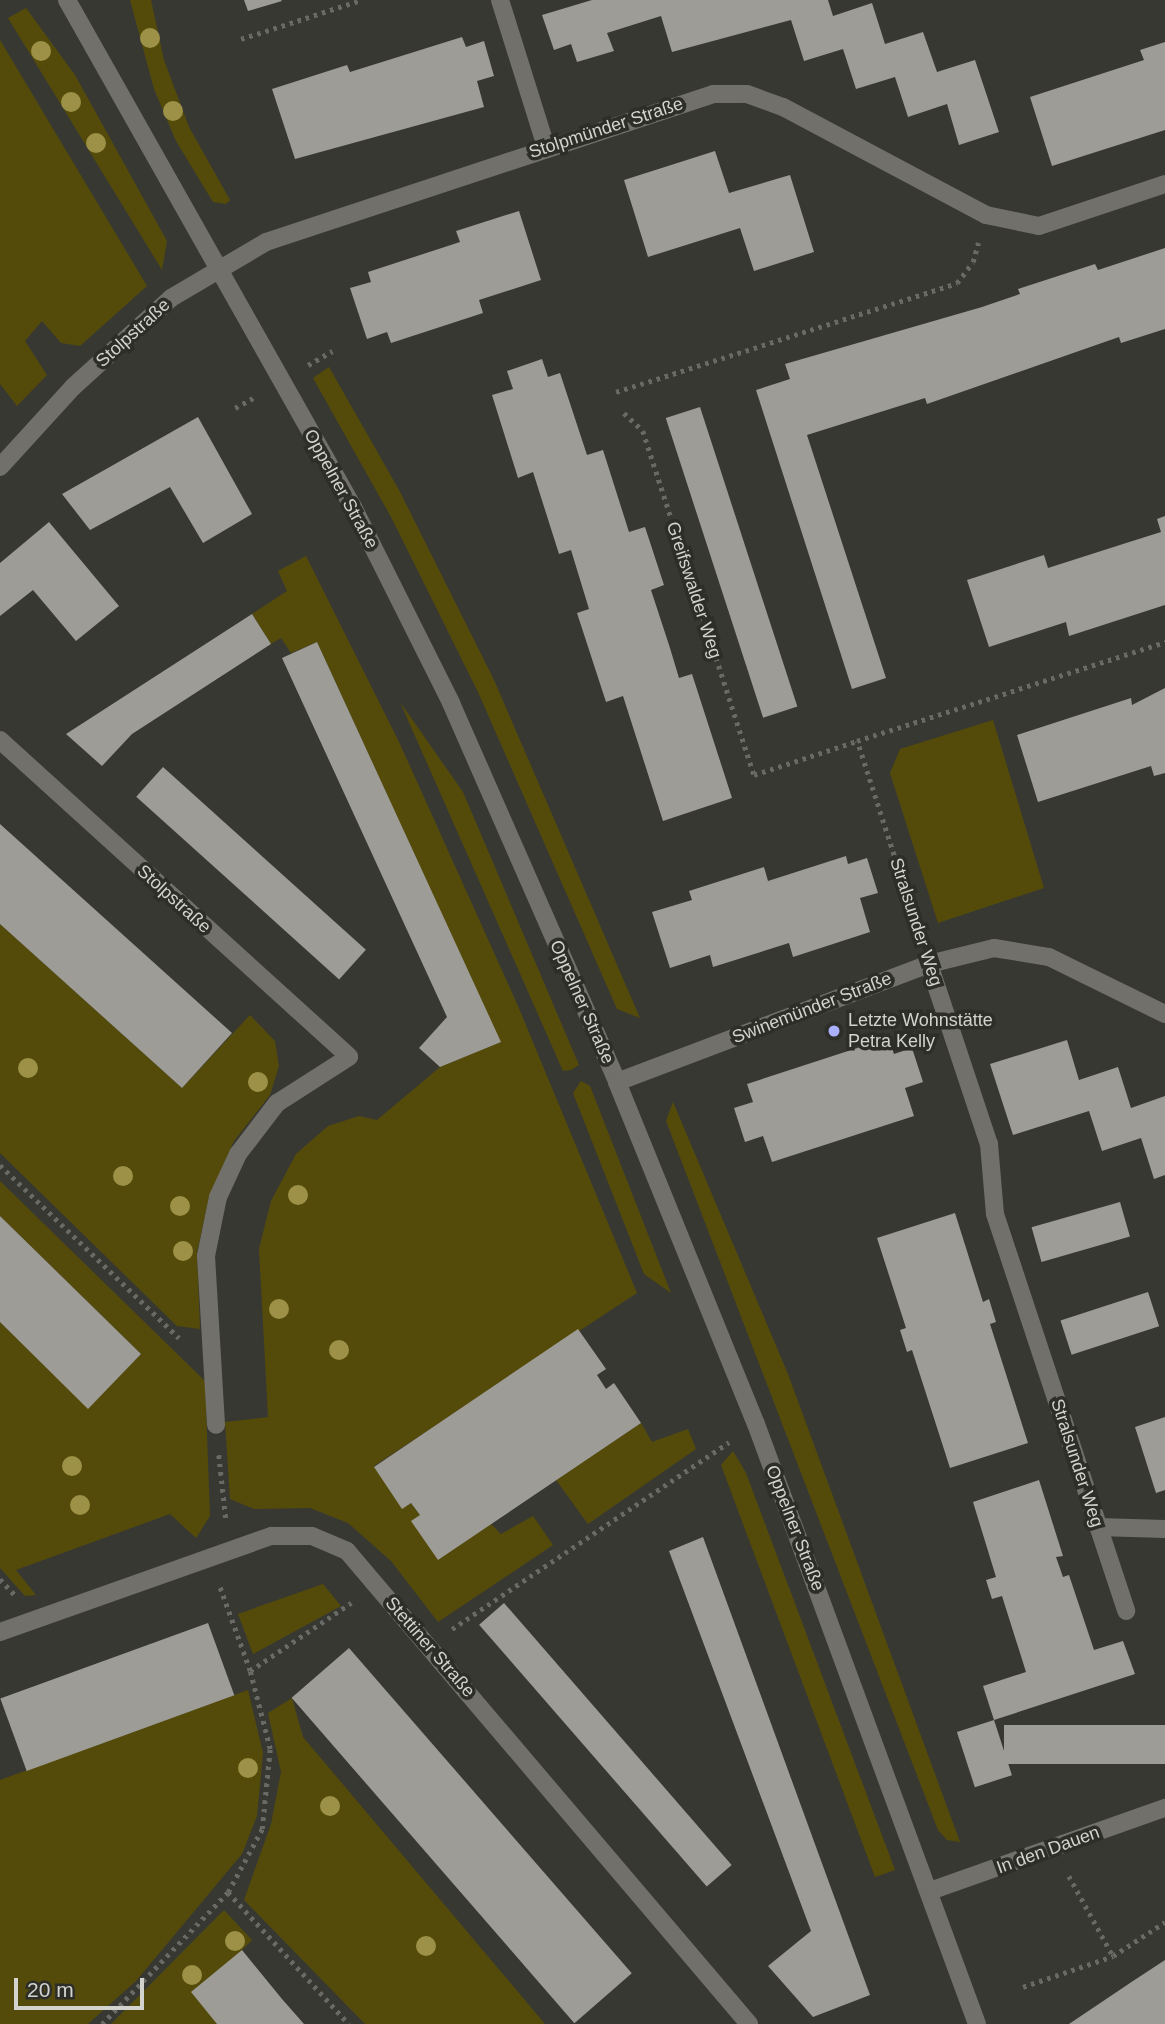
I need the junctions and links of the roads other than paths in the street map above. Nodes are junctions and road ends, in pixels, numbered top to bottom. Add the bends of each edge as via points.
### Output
1 (67, 0) edge
2 (76, 0) edge
3 (499, 0) edge
4 (84, 28) junction
5 (546, 147) junction
6 (1165, 184) edge
7 (218, 271) junction
8 (0, 467) edge
9 (0, 740) edge
10 (929, 964) junction
11 (1165, 1014) edge
12 (617, 1082) junction
13 (216, 1425) road end
14 (1098, 1527) junction
15 (1165, 1529) edge
16 (1126, 1611) dead end
17 (0, 1632) edge
18 (1165, 1808) edge
19 (930, 1891) junction
20 (749, 2024) edge
21 (977, 2024) edge

1 - 4 street, Oppelner Straße
2 - 4 street, Oppelner Straße
3 - 5 street
4 - 7 street, Oppelner Straße
5 - 6 street, Stolpmünder Straße via 713,94 747,94 783,107 986,215 1039,226
5 - 7 street, Stolpmünder Straße via 266,242
7 - 8 street, Stolpstraße via 171,298 73,387
7 - 12 street, Oppelner Straße via 353,507 451,703
9 - 13 street, Stolpstraße via 349,1057 277,1103 238,1154 218,1197 206,1256
10 - 11 street, Swinemünder Straße via 994,948 1049,957
10 - 12 street, Swinemünder Straße
10 - 14 street, Stralsunder Weg via 989,1144 995,1214
12 - 19 street, Oppelner Straße via 756,1424
14 - 15 street
14 - 16 street, Stralsunder Weg
17 - 20 street, Stettiner Straße via 271,1536 312,1536 348,1551
18 - 19 street, In den Dauen
19 - 21 street, Oppelner Straße

